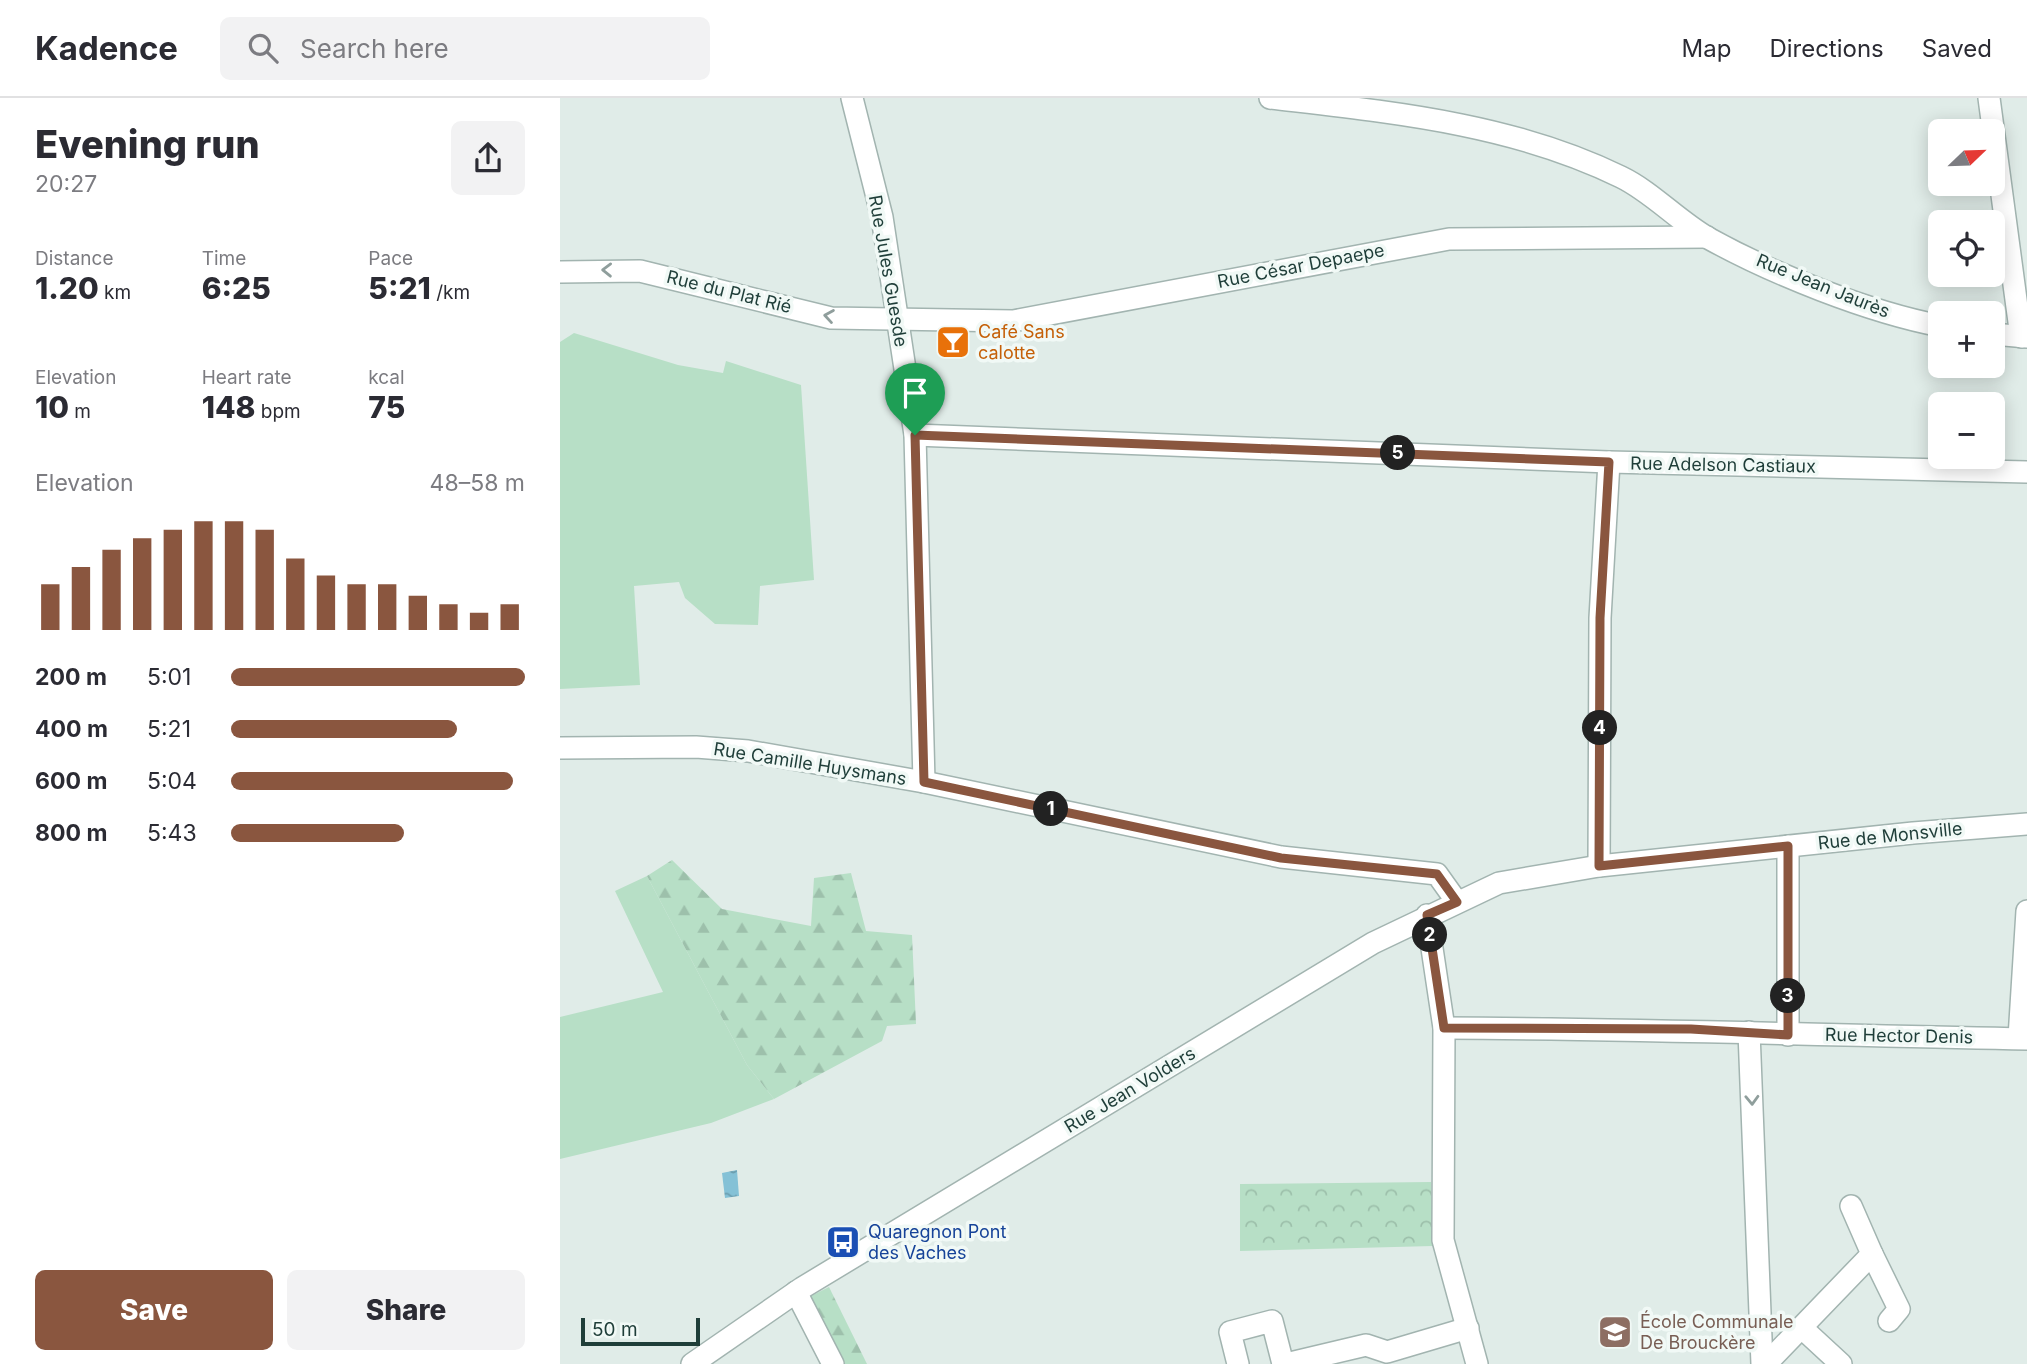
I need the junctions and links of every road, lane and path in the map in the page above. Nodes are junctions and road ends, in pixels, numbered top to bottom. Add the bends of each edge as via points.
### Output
1 (852, 98) edge
2 (1270, 98) edge
3 (1989, 98) edge
4 (1357, 103) edge
5 (1707, 237) junction
6 (560, 272) edge
7 (897, 321) junction
8 (1928, 323) edge
9 (2005, 335) edge
10 (2024, 337) edge
11 (915, 435) junction
12 (1609, 462) junction
13 (2027, 472) edge
14 (560, 748) edge
15 (924, 782) junction
16 (2027, 824) edge
17 (1788, 846) junction
18 (1599, 866) junction
19 (1457, 902) junction
20 (2027, 911) edge
21 (1427, 915) junction
22 (1444, 1028) junction
23 (1749, 1032) junction
24 (1788, 1035) junction
25 (2023, 1039) edge
26 (1851, 1206) dead end
27 (1872, 1254) junction
28 (796, 1292) junction
29 (1889, 1321) dead end
30 (1468, 1328) junction
31 (1802, 1328) junction
32 (692, 1364) edge
33 (833, 1364) edge
34 (1238, 1364) edge
35 (1285, 1364) edge
36 (1477, 1364) edge
37 (1764, 1364) edge
38 (1841, 1364) edge

1 - 7 street, Rue Jules Guesde via 882,217
2 - 4 street
3 - 10 street
4 - 5 street via 1529,141 1624,178
5 - 7 street, Rue César Depaepe via 1449,239 1013,321
5 - 8 street, Rue Jean Jaurès via 1811,285
7 -> 6 street, Rue du Plat Rié via 831,318 640,271
7 - 11 street, Rue Jules Guesde
9 - 10 street
11 - 12 street, Rue Adelson Castiaux
11 - 15 street, Rue Jules Guesde
12 - 13 street, Rue Adelson Castiaux
12 - 18 street via 1600,618
14 - 15 street, Rue Camille Huysmans via 748,751
15 - 19 street, Rue Camille Huysmans via 1281,858 1437,874
16 - 17 street, Rue de Monsville
17 - 18 street, Rue de Monsville
17 - 24 street
18 - 19 street, Rue de Monsville via 1508,880
19 - 21 street, Rue de Monsville
20 - 25 street, Rue Hector Denis
21 - 22 street
21 - 28 street, Rue Jean Volders via 1361,950
22 - 23 street, Rue Hector Denis
22 - 30 street via 1443,1240
23 - 24 street, Rue Hector Denis
23 -> 37 street
24 - 25 street, Rue Hector Denis
26 - 27 street
27 - 29 street via 1899,1309
27 - 31 street
28 - 32 street, Rue Jean Volders
28 - 33 street
30 - 35 street via 1387,1352 1366,1345
30 - 36 street
31 - 37 street
31 - 38 street
34 - 35 street via 1230,1332 1272,1321

